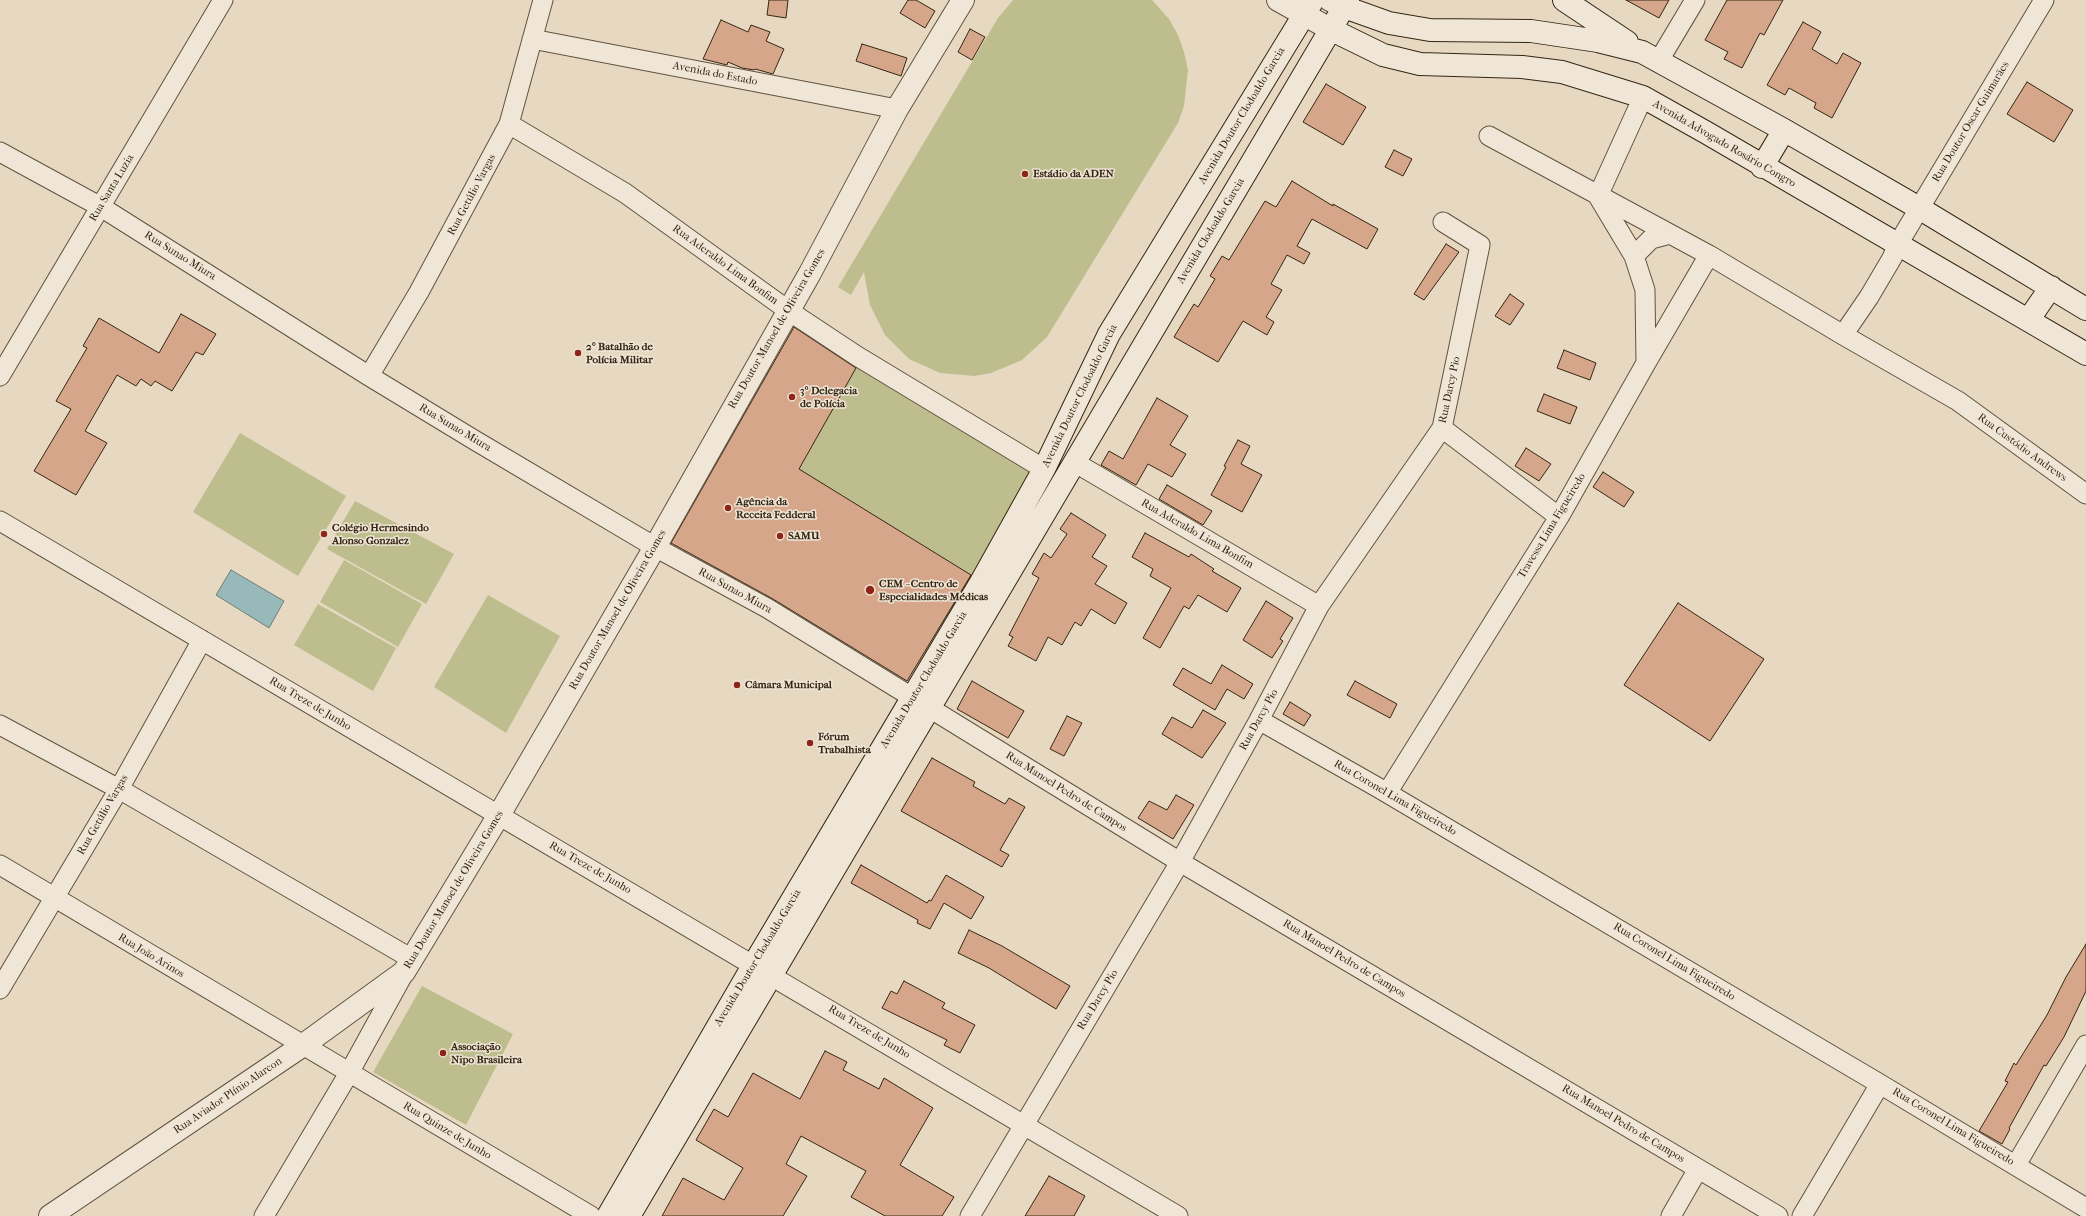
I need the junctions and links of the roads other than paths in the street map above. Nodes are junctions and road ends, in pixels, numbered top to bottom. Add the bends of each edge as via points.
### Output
1 (223, 0) edge
2 (543, 0) edge
3 (963, 0) edge
4 (1278, 0) edge
5 (1564, 0) edge
6 (1695, 0) edge
7 (2044, 0) edge
8 (1340, 2) edge
9 (1308, 7) edge
10 (1330, 29) junction
11 (532, 39) junction
12 (1650, 57) junction
13 (1643, 97) junction
14 (897, 109) junction
15 (509, 124) junction
16 (1784, 130) junction
17 (1489, 136) dead end
18 (0, 152) edge
19 (1762, 166) junction
20 (1194, 195) junction
21 (1598, 196) junction
22 (101, 207) junction
23 (1919, 208) junction
24 (1222, 212) junction
25 (1443, 222) dead end
26 (1172, 231) junction
27 (1670, 234) junction
28 (1898, 244) junction
29 (1200, 248) junction
30 (1709, 255) junction
31 (1634, 256) junction
32 (2050, 287) junction
33 (2086, 310) edge
34 (789, 311) junction
35 (2029, 319) junction
36 (1843, 335) junction
37 (2086, 354) edge
38 (1646, 363) junction
39 (0, 376) edge
40 (369, 376) junction
41 (1442, 428) junction
42 (1074, 462) junction
43 (1044, 469) junction
44 (2086, 494) edge
45 (1559, 516) junction
46 (0, 522) edge
47 (655, 547) junction
48 (1319, 606) junction
49 (202, 640) junction
50 (921, 702) junction
51 (1259, 720) junction
52 (0, 725) edge
53 (118, 789) junction
54 (1387, 793) junction
55 (499, 815) junction
56 (1180, 862) junction
57 (0, 865) edge
58 (54, 898) junction
59 (408, 965) junction
60 (763, 969) junction
61 (0, 989) edge
62 (2086, 1045) edge
63 (302, 1046) junction
64 (349, 1073) junction
65 (1880, 1084) junction
66 (1024, 1124) junction
67 (2016, 1165) junction
68 (1698, 1169) junction
69 (2086, 1208) edge
70 (50, 1216) edge
71 (264, 1216) edge
72 (591, 1216) edge
73 (608, 1216) edge
74 (629, 1216) edge
75 (970, 1216) edge
76 (1178, 1216) edge
77 (1670, 1216) edge
78 (1778, 1216) edge
79 (1802, 1216) edge

1 - 22 street, Rua Santa Luzia
2 - 11 street, Rua Getúlio Vargas
3 - 14 main road, Rua Doutor Manoel de Oliveira Gomes
4 - 9 main road, Avenida Advogado Rosário Congro
5 - 12 main road
6 - 12 street
7 - 23 street, Rua Doutor Oscar Guimarães
8 - 10 main road, Avenida Clodoaldo Garcia
8 - 12 main road via 1389,23 1430,30 1531,31 1598,40
9 - 10 main road, Avenida Advogado Rosário Congro
9 - 20 main road, Avenida Doutor Clodoaldo Garcia
10 - 13 main road, Avenida Advogado Rosário Congro via 1383,56 1420,64 1522,67 1562,72
10 - 24 main road, Avenida Clodoaldo Garcia
11 - 14 street, Avenida do Estado
11 - 15 street, Rua Getúlio Vargas
12 - 16 main road
13 - 19 main road, Avenida Advogado Rosário Congro
13 - 21 street
14 - 34 main road, Rua Doutor Manoel de Oliveira Gomes
15 - 34 street, Rua Aderaldo Lima Bonfim via 625,193
15 - 40 street, Rua Getúlio Vargas via 419,292
16 - 19 main road
16 - 23 main road
17 - 21 street
18 - 22 street, Rua Sunao Miura
19 - 28 main road, Avenida Advogado Rosário Congro
20 - 24 main road
20 - 26 main road, Avenida Doutor Clodoaldo Garcia
21 - 27 street
21 - 31 street
22 - 39 street, Rua Santa Luzia
22 - 40 street, Rua Sunao Miura
23 - 28 street, Rua Doutor Oscar Guimarães
23 - 32 main road
24 - 29 main road, Avenida Clodoaldo Garcia
25 - 41 street, Rua Darcy Pio via 1480,245
26 - 29 main road
26 - 43 main road, Avenida Doutor Clodoaldo Garcia via 1109,334
27 - 30 street
27 - 31 street via 1651,239
28 - 35 main road, Avenida Advogado Rosário Congro
28 - 36 street, Rua Doutor Oscar Guimarães via 1869,297
29 - 42 main road, Avenida Clodoaldo Garcia
30 - 36 street
30 - 38 street, Travessa Lima Figueiredo
31 - 38 street via 1645,290
32 - 33 main road
32 - 35 main road
34 - 43 street, Rua Aderaldo Lima Bonfim via 857,356
34 - 47 main road, Rua Doutor Manoel de Oliveira Gomes
35 - 37 main road, Avenida Advogado Rosário Congro
36 - 44 street, Rua Custódio Andrews via 1958,401
38 - 45 street, Travessa Lima Figueiredo
40 - 47 street, Rua Sunao Miura
41 - 45 street
41 - 48 street, Rua Darcy Pio
42 - 48 street, Rua Aderaldo Lima Bonfim
42 - 50 main road, Avenida Doutor Clodoaldo Garcia
43 - 50 main road, Avenida Doutor Clodoaldo Garcia via 981,582
45 - 54 street, Travessa Lima Figueiredo
46 - 49 street, Rua Treze de Junho
47 - 50 street, Rua Sunao Miura via 767,608
47 - 55 main road, Rua Doutor Manoel de Oliveira Gomes
48 - 51 street, Rua Darcy Pio
49 - 53 street, Rua Getúlio Vargas
49 - 55 street, Rua Treze de Junho
50 - 56 street, Rua Manoel Pedro de Campos
50 - 60 main road, Avenida Doutor Clodoaldo Garcia
51 - 54 street, Rua Coronel Lima Figueiredo
51 - 56 street, Rua Darcy Pio
52 - 53 street
53 - 58 street, Rua Getúlio Vargas
53 - 59 street
54 - 65 street, Rua Coronel Lima Figueiredo
55 - 59 main road, Rua Doutor Manoel de Oliveira Gomes
55 - 60 street, Rua Treze de Junho
56 - 66 street, Rua Darcy Pio
56 - 68 street, Rua Manoel Pedro de Campos
57 - 58 street, Rua João Arinos
58 - 61 street, Rua Getúlio Vargas
58 - 63 street, Rua João Arinos
59 - 63 main road, Rua Aviador Plínio Alarcon
59 - 64 street, Rua Doutor Manoel de Oliveira Gomes
60 - 66 street, Rua Treze de Junho
60 - 73 main road, Avenida Doutor Clodoaldo Garcia
60 - 74 main road, Avenida Doutor Clodoaldo Garcia
62 - 67 street
63 - 64 street, Rua Quinze de Junho
63 - 70 main road, Rua Aviador Plínio Alarcon
64 - 71 street, Rua Doutor Manoel de Oliveira Gomes
64 - 72 street, Rua Quinze de Junho
65 - 67 street, Rua Coronel Lima Figueiredo
65 - 79 street
66 - 75 street, Rua Darcy Pio
66 - 76 street, Rua Treze de Junho
67 - 69 street, Rua Coronel Lima Figueiredo
68 - 77 street
68 - 78 street, Rua Manoel Pedro de Campos

